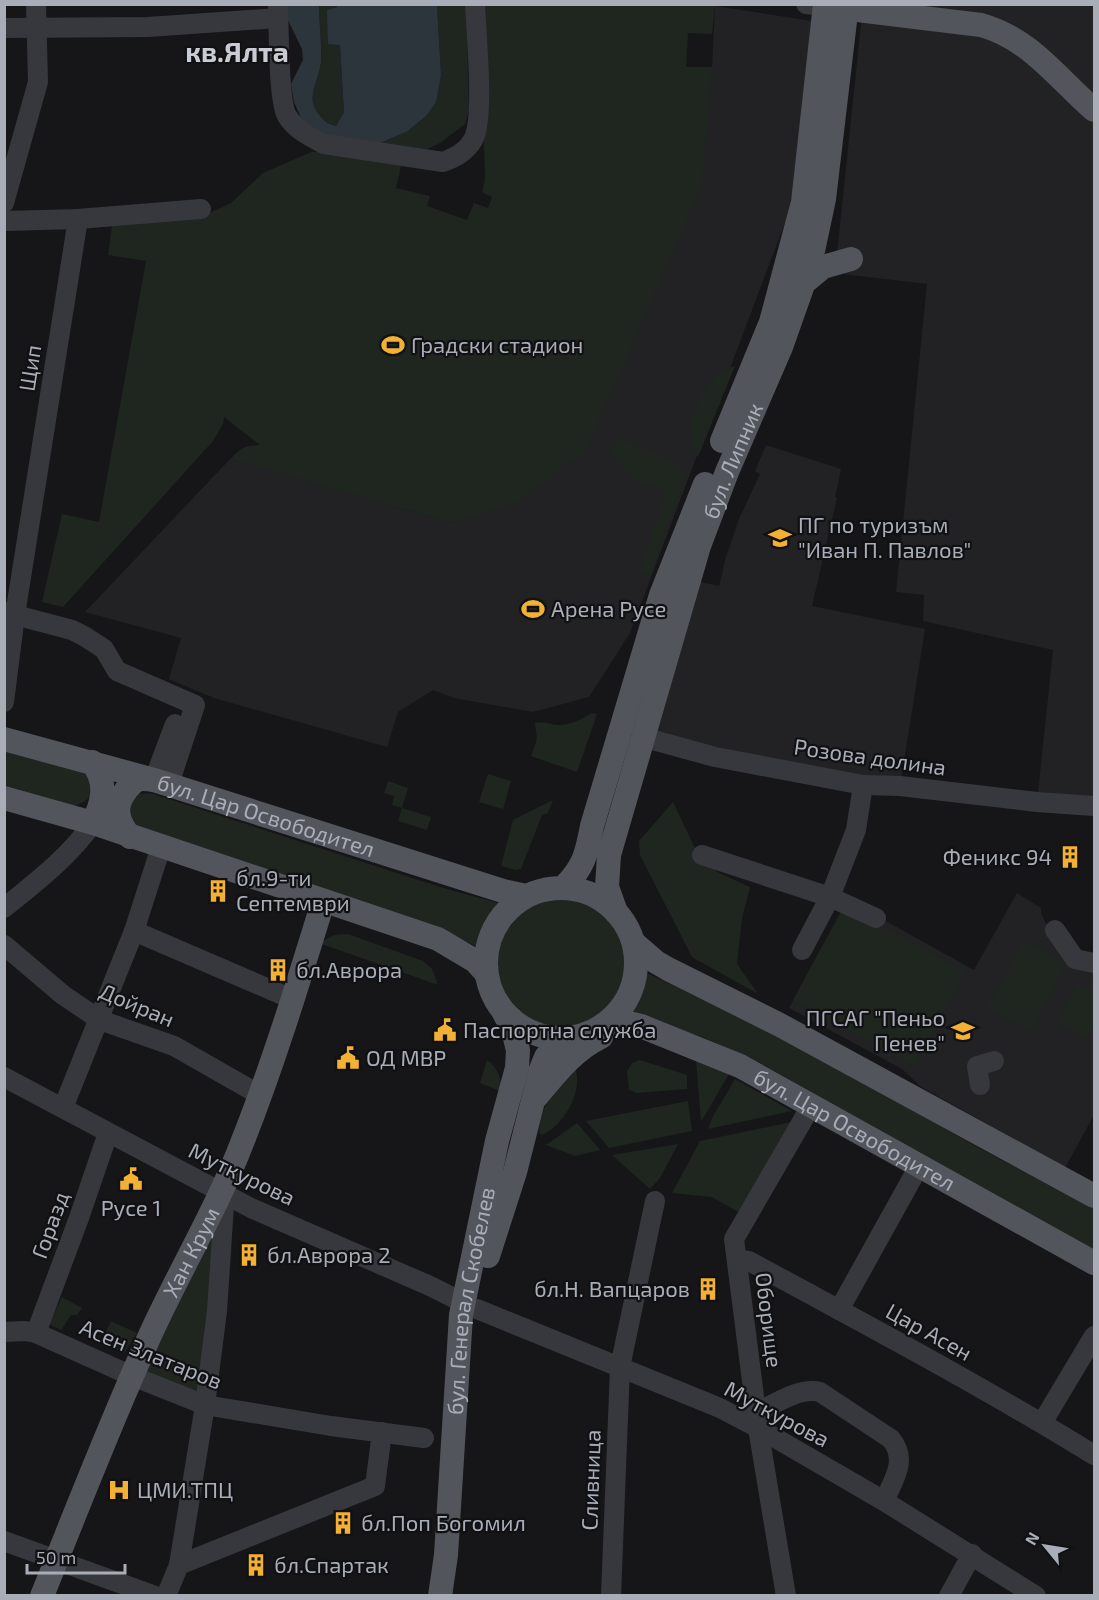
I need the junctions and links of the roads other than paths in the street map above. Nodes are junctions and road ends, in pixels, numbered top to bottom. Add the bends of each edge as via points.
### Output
1 (36, 4) edge
2 (475, 4) edge
3 (830, 6) edge
4 (278, 11) edge
5 (4, 28) edge
6 (38, 29) junction
7 (1095, 110) edge
8 (4, 203) edge
9 (201, 209) dead end
10 (78, 219) junction
11 (4, 221) edge
12 (820, 221) junction
13 (806, 281) junction
14 (10, 614) edge
15 (4, 702) edge
16 (642, 737) junction
17 (4, 739) edge
18 (92, 762) junction
19 (161, 782) junction
20 (863, 784) junction
21 (4, 798) edge
22 (1095, 806) edge
23 (93, 823) junction
24 (592, 826) junction
25 (130, 837) junction
26 (161, 847) junction
27 (702, 855) dead end
28 (564, 887) junction
29 (514, 894) junction
30 (830, 897) junction
31 (323, 902) junction
32 (4, 908) edge
33 (616, 912) junction
34 (876, 918) dead end
35 (1055, 930) dead end
36 (134, 931) junction
37 (634, 944) junction
38 (4, 945) edge
39 (802, 950) dead end
40 (1095, 963) edge
41 (486, 973) junction
42 (292, 999) junction
43 (504, 1013) junction
44 (100, 1020) junction
45 (605, 1024) junction
46 (657, 1034) junction
47 (564, 1038) junction
48 (994, 1061) dead end
49 (4, 1077) edge
50 (980, 1085) dead end
51 (260, 1095) junction
52 (530, 1105) junction
53 (811, 1106) junction
54 (63, 1108) junction
55 (108, 1133) junction
56 (919, 1166) junction
57 (219, 1195) junction
58 (1095, 1196) edge
59 (655, 1202) dead end
60 (737, 1259) junction
61 (1095, 1263) edge
62 (470, 1306) junction
63 (839, 1310) junction
64 (4, 1332) edge
65 (36, 1333) junction
66 (1095, 1336) edge
67 (620, 1367) junction
68 (132, 1376) junction
69 (205, 1405) junction
70 (757, 1420) junction
71 (1042, 1423) junction
72 (382, 1432) junction
73 (424, 1438) dead end
74 (1095, 1455) edge
75 (884, 1501) junction
76 (4, 1540) edge
77 (972, 1554) junction
78 (57, 1560) junction
79 (179, 1565) junction
80 (42, 1596) edge
81 (155, 1596) edge
82 (166, 1596) edge
83 (440, 1596) edge
84 (455, 1596) edge
85 (611, 1596) edge
86 (786, 1596) edge
87 (949, 1596) edge
88 (1036, 1596) edge

1 - 6 street
2 - 4 street via 477,126 468,147 443,162 324,144 296,126 286,114 282,96
3 - 7 main road via 981,25 1001,31 1047,63
3 - 12 main road, бул. Липник
3 - 24 main road, бул. Липник via 804,202 788,264 771,322 662,595
4 - 6 street via 148,27
5 - 6 street
6 - 8 street via 38,82
9 - 10 street
10 - 11 street
10 - 14 street, Щип
12 - 13 main road, бул. Липник
12 - 13 main road via 835,246 851,259 823,267
13 - 16 main road, бул. Липник via 699,546
14 - 15 street, Щип
14 - 19 street via 72,630 104,650 117,671 190,704
16 - 20 street, Розова долина via 715,757
16 - 33 main road, бул. Липник via 609,855 607,887
17 - 18 main road, бул. Цар Освободител
18 - 19 main road, бул. Цар Освободител
18 - 23 main road via 103,790
19 - 25 main road via 140,779 122,795 117,812
19 - 29 main road, бул. Цар Освободител
20 - 22 street, Розова долина
20 - 30 street via 856,830
21 - 23 main road, бул. Цар Освободител
23 - 25 main road, бул. Цар Освободител
23 - 32 street via 81,840
24 - 28 main road, бул. Липник via 582,865
24 - 29 main road via 578,851 560,870
25 - 26 main road, бул. Цар Освободител
26 - 31 main road, бул. Цар Освободител
26 - 36 street
27 - 30 street
28 - 29 main road, бул. Цар Освободител
28 - 33 main road, бул. Цар Освободител via 601,899
29 - 41 main road, бул. Цар Освободител via 511,907 490,937
30 - 34 street
30 - 39 street
31 - 41 main road, бул. Цар Освободител via 438,939 475,961
31 - 42 main road, Хан Крум
33 - 37 main road, бул. Цар Освободител
35 - 40 street via 1074,958
36 - 42 street
36 - 44 street
37 - 45 main road, бул. Цар Освободител via 632,988
37 - 58 main road, бул. Цар Освободител via 656,962
38 - 44 street, Дойран via 63,995
41 - 43 main road, бул. Цар Освободител via 492,994
42 - 51 main road, Хан Крум
43 - 47 main road, бул. Цар Освободител via 534,1033
43 - 62 main road, бул. Генерал Скобелев via 518,1050 517,1068 497,1141
44 - 51 street, Дойран via 174,1046
44 - 54 street
45 - 46 main road, бул. Цар Освободител via 628,1023
45 - 47 main road, бул. Цар Освободител via 588,1033
46 - 52 main road via 622,1030 584,1045
46 - 53 main road, бул. Цар Освободител via 740,1066
47 - 52 main road, бул. Генерал Скобелев via 546,1057
48 - 50 street via 976,1066
49 - 54 street, Муткурова
51 - 57 main road, Хан Крум
52 - 62 main road, бул. Генерал Скобелев via 515,1172
53 - 56 main road, бул. Цар Освободител
53 - 60 street, Оборище via 734,1239
54 - 55 street, Муткурова
55 - 57 street, Муткурова
55 - 65 street, Горазд
56 - 61 main road, бул. Цар Освободител
56 - 63 street
57 - 62 street, Муткурова
57 - 68 main road, Хан Крум
57 - 69 street via 224,1205 217,1311
59 - 67 street, Сливница
60 - 63 street, Цар Асен via 749,1261
60 - 70 street, Оборище
62 - 67 street, Муткурова
62 - 83 main road, бул. Генерал Скобелев via 461,1321
62 - 84 main road, бул. Генерал Скобелев via 464,1528
63 - 71 street, Цар Асен
64 - 65 street, Асен Златаров
65 - 68 street, Асен Златаров
66 - 71 street
67 - 70 street, Муткурова
67 - 85 street, Сливница
68 - 69 street, Асен Златаров
68 - 78 main road, Хан Крум
69 - 72 street, Асен Златаров
69 - 79 street
70 - 75 street, Муткурова
70 - 75 street via 801,1392 820,1392 898,1447 898,1471
70 - 86 street, Оборище
71 - 74 street, Цар Асен
72 - 73 street, Асен Златаров
72 - 79 street via 375,1486
75 - 77 street, Муткурова
76 - 78 street
77 - 87 street
77 - 88 street, Муткурова
78 - 80 main road, Хан Крум
78 - 81 street
79 - 82 street

